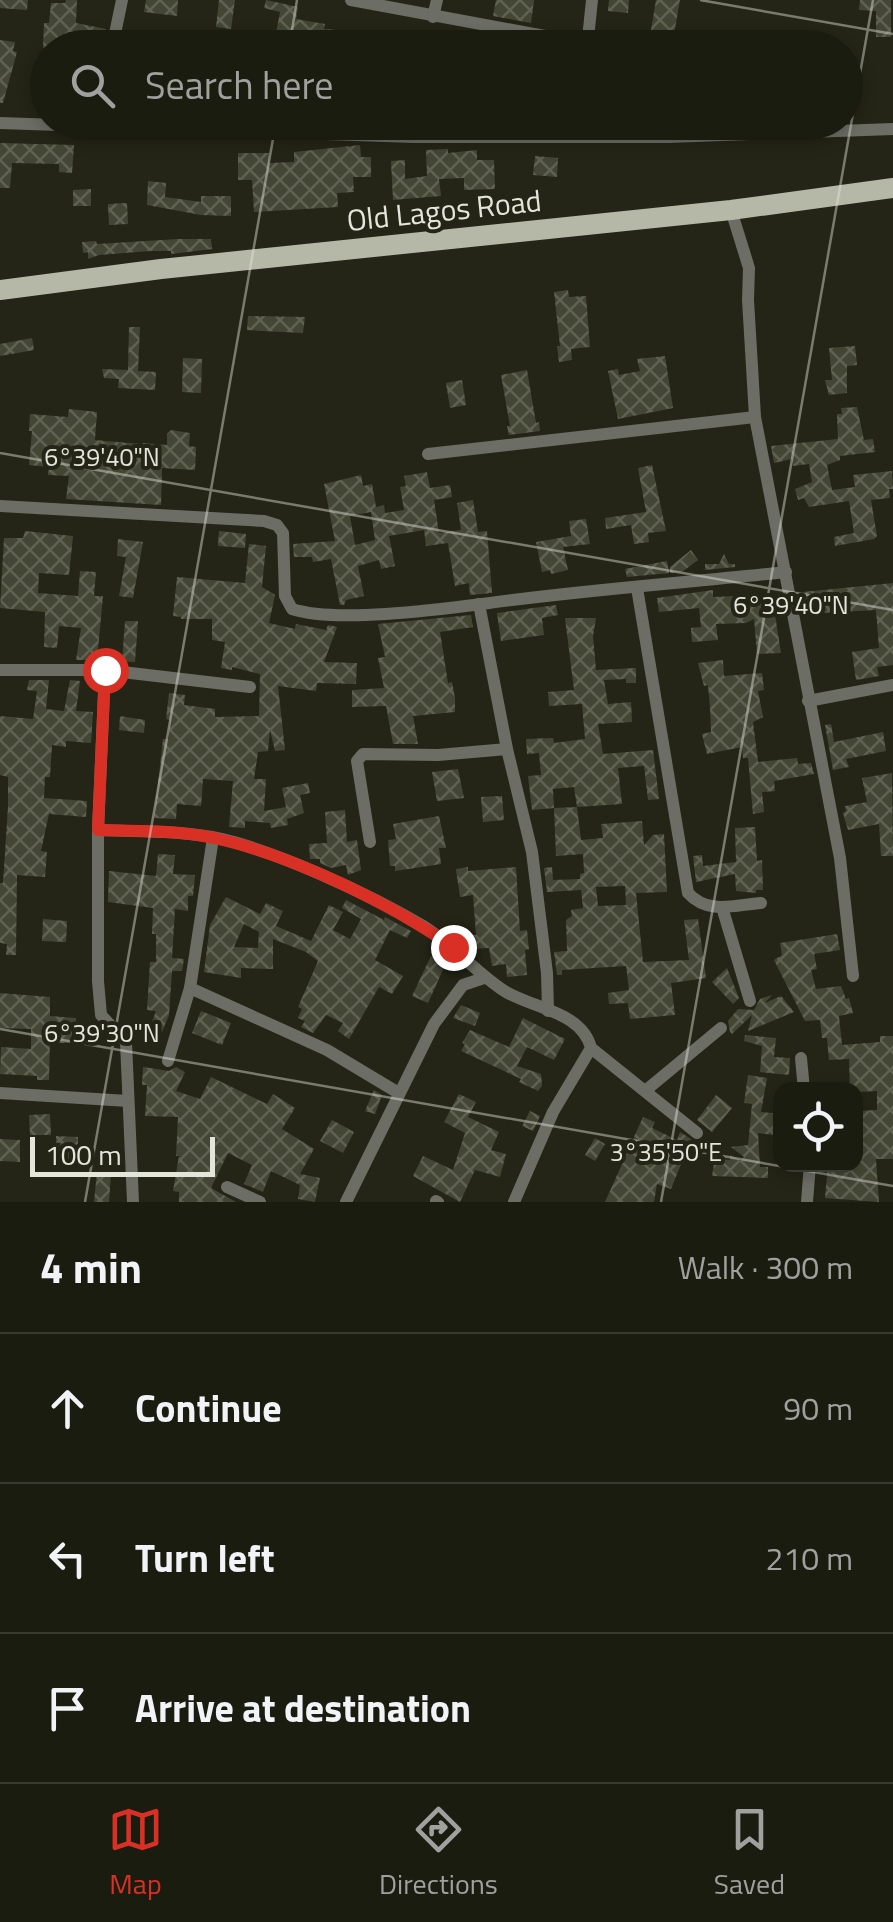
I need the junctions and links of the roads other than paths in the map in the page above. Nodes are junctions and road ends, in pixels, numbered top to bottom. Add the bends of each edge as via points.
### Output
1 (122, 0) edge
2 (350, 0) edge
3 (436, 0) edge
4 (592, 0) edge
5 (433, 17) junction
6 (116, 30) edge
7 (502, 30) edge
8 (589, 30) edge
9 (0, 123) edge
10 (30, 124) edge
11 (893, 129) edge
12 (863, 130) edge
13 (893, 188) edge
14 (731, 210) junction
15 (0, 290) edge
16 (755, 417) junction
17 (428, 454) dead end
18 (0, 506) edge
19 (786, 572) junction
20 (637, 588) junction
21 (479, 604) junction
22 (0, 670) edge
23 (105, 670) junction
24 (893, 685) edge
25 (250, 687) dead end
26 (808, 701) junction
27 (507, 749) junction
28 (98, 830) junction
29 (213, 838) junction
30 (370, 842) dead end
31 (760, 902) dead end
32 (722, 907) junction
33 (853, 976) dead end
34 (484, 978) junction
35 (190, 988) junction
36 (750, 1001) dead end
37 (548, 1011) junction
38 (722, 1028) dead end
39 (590, 1048) junction
40 (801, 1058) dead end
41 (168, 1061) dead end
42 (803, 1082) edge
43 (645, 1090) junction
44 (398, 1092) junction
45 (0, 1094) edge
46 (128, 1101) junction
47 (697, 1133) dead end
48 (809, 1172) edge
49 (227, 1187) dead end
50 (133, 1202) edge
51 (260, 1202) edge
52 (346, 1202) edge
53 (514, 1202) edge
54 (807, 1202) edge

1 - 6 street
2 - 5 street
3 - 5 street
4 - 8 street
5 - 7 street
9 - 10 street
11 - 12 street
13 - 14 main road, Old Lagos Road
14 - 15 main road, Old Lagos Road
14 - 16 street via 750,268
16 - 17 street
16 - 19 street
18 - 21 street via 277,525 283,533 285,596 302,613
19 - 20 street
19 - 26 street
20 - 21 street
20 - 32 street via 688,893 698,904
21 - 27 street
22 - 23 street
23 - 25 street
23 - 28 street
24 - 26 street
26 - 33 street via 840,858
27 - 30 street via 363,754 357,761
27 - 37 street via 532,852
28 - 29 street
28 - 46 street via 101,1014 126,1042
29 - 34 street via 277,858 422,925
29 - 35 street
31 - 32 street
32 - 36 street
34 - 37 street
34 - 44 street via 448,1000
35 - 41 street
35 - 44 street via 327,1050
37 - 39 street via 576,1023
38 - 43 street
39 - 43 street
39 - 53 street
40 - 42 street
43 - 47 street
44 - 52 street
45 - 46 street
46 - 50 street
48 - 54 street
49 - 51 street

